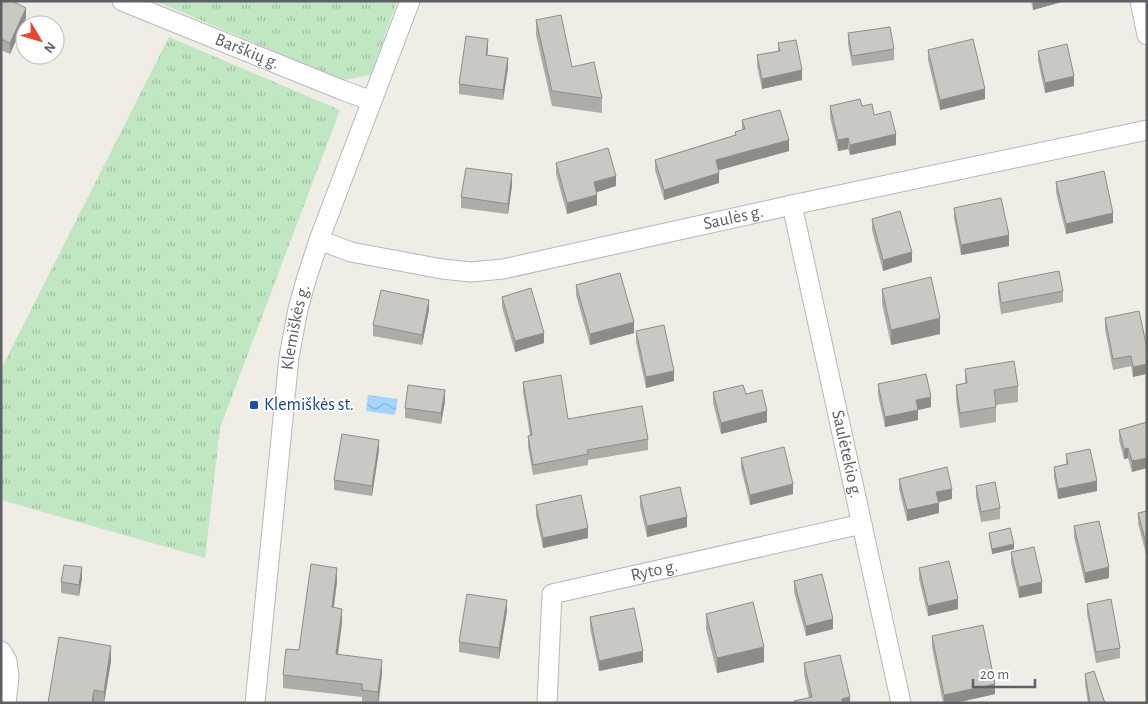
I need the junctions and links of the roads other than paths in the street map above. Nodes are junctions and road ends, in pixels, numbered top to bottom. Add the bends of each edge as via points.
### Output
1 (122, 1) edge
2 (410, 1) edge
3 (1140, 1) edge
4 (1147, 34) edge
5 (372, 101) junction
6 (1147, 130) edge
7 (792, 205) junction
8 (320, 240) junction
9 (862, 524) junction
10 (1, 651) edge
11 (6, 703) edge
12 (255, 703) edge
13 (547, 703) edge
14 (900, 703) edge

1 - 5 street, Barškių g.
2 - 5 street, Klemiškės g.
3 - 4 street
5 - 8 street, Klemiškės g.
6 - 7 street, Saulės g.
7 - 8 street, Saulės g. via 503,269 471,272 351,252
7 - 9 street, Saulėtekio g.
8 - 12 street, Klemiškės g. via 298,309 289,357
9 - 13 street, Ryto g. via 552,594
9 - 14 street, Saulėtekio g.
10 - 11 street via 7,661 9,676

